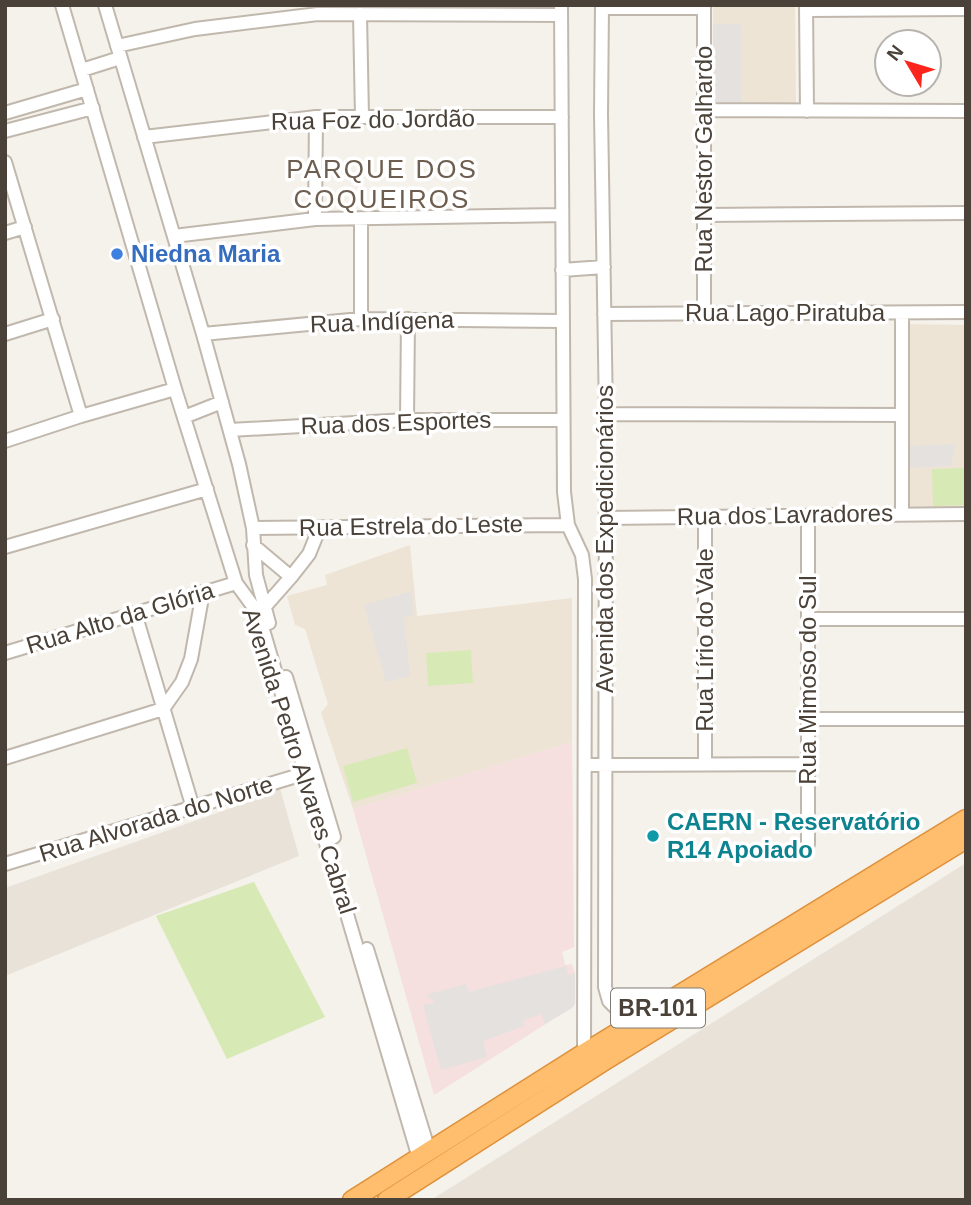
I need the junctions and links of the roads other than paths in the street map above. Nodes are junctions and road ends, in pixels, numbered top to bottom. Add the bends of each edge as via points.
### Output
1 (62, 5) edge
2 (105, 5) edge
3 (704, 6) edge
4 (602, 7) edge
5 (806, 8) edge
6 (966, 9) edge
7 (318, 10) edge
8 (561, 10) edge
9 (360, 13) junction
10 (118, 52) junction
11 (82, 71) junction
12 (87, 89) junction
13 (93, 108) junction
14 (704, 110) junction
15 (807, 111) junction
16 (966, 111) edge
17 (5, 113) edge
18 (316, 117) junction
19 (362, 117) junction
20 (562, 117) junction
21 (5, 131) edge
22 (144, 137) junction
23 (5, 163) edge
24 (966, 213) edge
25 (562, 215) junction
26 (704, 215) junction
27 (315, 219) junction
28 (361, 219) junction
29 (25, 227) junction
30 (5, 233) edge
31 (174, 236) junction
32 (604, 267) junction
33 (562, 270) junction
34 (966, 312) edge
35 (704, 313) junction
36 (902, 313) junction
37 (604, 314) junction
38 (53, 319) junction
39 (361, 319) junction
40 (408, 319) junction
41 (562, 321) junction
42 (5, 334) edge
43 (203, 334) junction
44 (175, 389) junction
45 (222, 402) junction
46 (606, 414) junction
47 (901, 415) junction
48 (81, 416) junction
49 (184, 417) junction
50 (407, 419) junction
51 (562, 420) junction
52 (230, 430) junction
53 (5, 442) edge
54 (206, 489) junction
55 (902, 514) junction
56 (966, 514) edge
57 (808, 516) junction
58 (705, 517) junction
59 (605, 518) junction
60 (568, 525) junction
61 (320, 527) junction
62 (253, 528) junction
63 (253, 545) junction
64 (5, 547) edge
65 (291, 577) junction
66 (236, 583) junction
67 (203, 592) junction
68 (261, 611) junction
69 (135, 613) junction
70 (808, 619) junction
71 (966, 619) edge
72 (5, 653) edge
73 (163, 709) junction
74 (809, 719) junction
75 (966, 719) edge
76 (5, 758) edge
77 (705, 764) junction
78 (808, 764) junction
79 (585, 765) junction
80 (605, 765) junction
81 (310, 772) junction
82 (192, 808) junction
83 (966, 819) edge
84 (966, 839) edge
85 (808, 844) dead end
86 (5, 864) edge
87 (585, 909) junction
88 (605, 909) junction
89 (674, 998) junction
90 (584, 1053) junction
91 (424, 1154) junction
92 (352, 1200) edge
93 (387, 1200) edge

1 - 11 street, Avenida Pedro Alvares Cabral
2 - 10 street, Avenida Pedro Alvares Cabral
3 - 4 street
3 - 14 street, Rua Nestor Galhardo
4 - 32 street, Avenida dos Expedicionários
5 - 6 street
5 - 15 street
7 - 9 street
7 - 10 street via 195,29
8 - 9 street
8 - 20 street, Avenida dos Expedicionários
9 - 19 street
10 - 11 street
10 - 22 street, Avenida Pedro Alvares Cabral
11 - 12 street, Avenida Pedro Alvares Cabral
12 - 13 street, Avenida Pedro Alvares Cabral
12 - 17 street
13 - 21 street
13 - 44 street, Avenida Pedro Alvares Cabral
14 - 15 street
14 - 26 street, Rua Nestor Galhardo
15 - 16 street
18 - 19 street, Rua Foz do Jordão
18 - 22 street, Rua Foz do Jordão
18 - 27 street
19 - 20 street, Rua Foz do Jordão
20 - 25 street, Avenida dos Expedicionários
22 - 31 street, Avenida Pedro Alvares Cabral
23 - 29 street
24 - 26 street
25 - 28 street
25 - 33 street, Avenida dos Expedicionários
26 - 35 street, Rua Nestor Galhardo
27 - 28 street
27 - 31 street
28 - 39 street
29 - 30 street
29 - 38 street
31 - 43 street, Avenida Pedro Alvares Cabral
32 - 33 street
32 - 37 street, Avenida dos Expedicionários
33 - 41 street, Avenida dos Expedicionários
34 - 36 street, Rua Lago Piratuba
35 - 36 street, Rua Lago Piratuba
35 - 37 street, Rua Lago Piratuba
36 - 47 street
37 - 46 street, Avenida dos Expedicionários
38 - 42 street
38 - 48 street
39 - 40 street, Rua Indígena
39 - 43 street, Rua Indígena
40 - 41 street, Rua Indígena
40 - 50 street
41 - 51 street, Avenida dos Expedicionários
43 - 45 street, Avenida Pedro Alvares Cabral
44 - 48 street
44 - 49 street, Avenida Pedro Alvares Cabral
45 - 49 street
45 - 52 street, Avenida Pedro Alvares Cabral
46 - 47 street
46 - 59 street, Avenida dos Expedicionários
47 - 55 street
48 - 53 street
49 - 54 street, Avenida Pedro Alvares Cabral
50 - 51 street, Rua dos Esportes
50 - 52 street, Rua dos Esportes
51 - 60 street, Avenida dos Expedicionários
52 - 62 street, Avenida Pedro Alvares Cabral
54 - 64 street
54 - 66 street, Avenida Pedro Alvares Cabral
55 - 56 street, Rua dos Lavradores
55 - 57 street, Rua dos Lavradores
57 - 58 street, Rua dos Lavradores
57 - 70 street, Rua Mimoso do Sul
58 - 59 street, Rua dos Lavradores
58 - 77 street, Rua Lírio do Vale
59 - 80 street, Avenida dos Expedicionários
60 - 61 street, Rua Estrela do Leste
60 - 79 street, Avenida dos Expedicionários via 584,567
61 - 62 street, Rua Estrela do Leste
61 - 65 street via 309,554
62 - 63 street, Avenida Pedro Alvares Cabral
63 - 65 street
63 - 68 street, Avenida Pedro Alvares Cabral
65 - 68 street
66 - 67 street, Rua Alto da Glória
66 - 68 street, Avenida Pedro Alvares Cabral
67 - 69 street, Rua Alto da Glória
67 - 73 street via 191,659
68 - 81 street, Avenida Pedro Alvares Cabral
69 - 72 street, Rua Alto da Glória
69 - 73 street
70 - 71 street
70 - 74 street, Rua Mimoso do Sul
73 - 76 street
73 - 82 street
74 - 75 street
74 - 78 street, Rua Mimoso do Sul
77 - 78 street
77 - 80 street
78 - 85 street, Rua Mimoso do Sul
79 - 80 street
79 - 87 street, Avenida dos Expedicionários
80 - 88 street, Avenida dos Expedicionários
81 - 82 street, Rua Alvorada do Norte
81 - 91 street, Avenida Pedro Alvares Cabral
82 - 86 street, Rua Alvorada do Norte
83 - 89 highway, BR-101
84 - 93 highway, BR-101
87 - 88 street
87 - 90 street, Avenida dos Expedicionários
88 - 89 street, Avenida dos Expedicionários via 605,987 613,1007 626,1013
89 - 90 highway, BR-101
90 - 91 highway, BR-101
91 - 92 highway, BR-101

